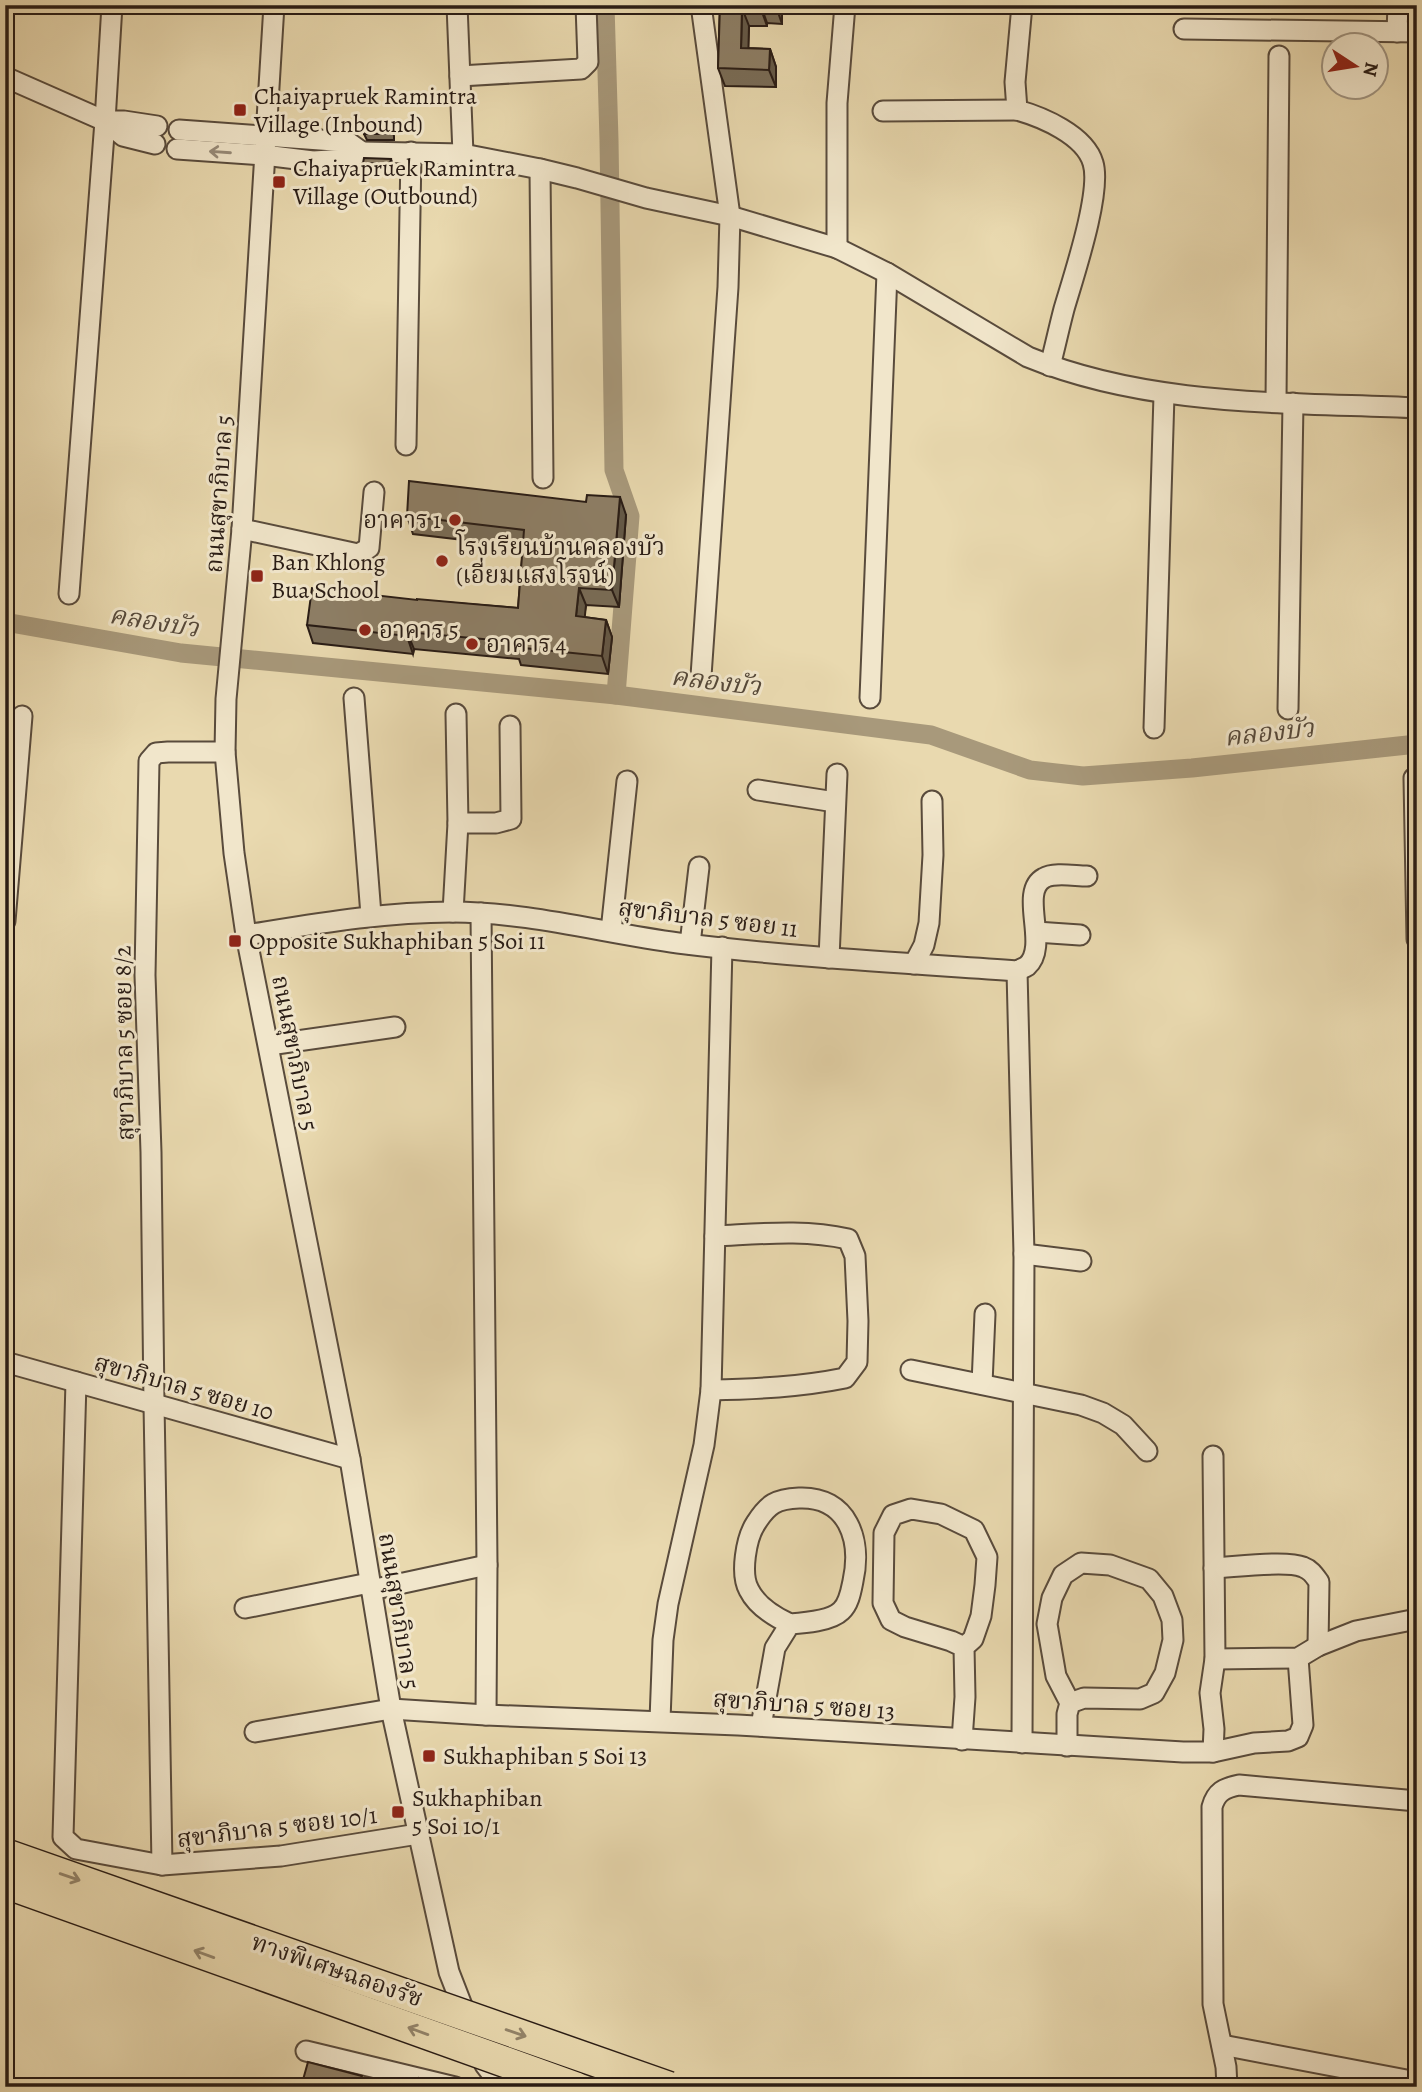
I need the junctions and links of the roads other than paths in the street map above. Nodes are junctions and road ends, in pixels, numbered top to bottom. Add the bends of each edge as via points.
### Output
1 (111, 5) edge
2 (274, 5) edge
3 (457, 5) edge
4 (586, 5) edge
5 (701, 5) edge
6 (845, 5) edge
7 (1021, 5) edge
8 (1398, 5) edge
9 (1184, 29) dead end
10 (1407, 32) edge
11 (1279, 56) dead end
12 (460, 76) junction
13 (5, 77) edge
14 (1017, 110) junction
15 (883, 111) dead end
16 (105, 121) junction
17 (156, 135) dead end
18 (178, 139) dead end
19 (265, 145) junction
20 (411, 152) junction
21 (463, 154) junction
22 (540, 169) junction
23 (730, 216) junction
24 (837, 248) junction
25 (887, 273) junction
26 (1050, 366) junction
27 (1164, 395) junction
28 (1285, 402) junction
29 (1417, 408) edge
30 (406, 445) dead end
31 (543, 478) dead end
32 (374, 492) dead end
33 (242, 529) junction
34 (69, 594) dead end
35 (701, 676) dead end
36 (354, 698) dead end
37 (870, 698) dead end
38 (1288, 709) dead end
39 (456, 714) dead end
40 (22, 716) dead end
41 (510, 726) dead end
42 (1154, 728) dead end
43 (225, 752) junction
44 (836, 774) dead end
45 (1414, 778) dead end
46 (627, 781) dead end
47 (758, 790) dead end
48 (932, 801) dead end
49 (835, 802) junction
50 (458, 823) junction
51 (699, 867) dead end
52 (1087, 876) dead end
53 (453, 912) junction
54 (481, 913) junction
55 (370, 915) junction
56 (5, 921) edge
57 (611, 931) junction
58 (1036, 932) junction
59 (246, 935) junction
60 (1080, 935) dead end
61 (1417, 939) edge
62 (690, 944) junction
63 (722, 947) junction
64 (829, 958) junction
65 (914, 964) junction
66 (1017, 971) junction
67 (394, 1027) dead end
68 (269, 1045) junction
69 (715, 1236) junction
70 (1024, 1254) junction
71 (1081, 1261) dead end
72 (985, 1314) dead end
73 (5, 1362) edge
74 (911, 1370) dead end
75 (76, 1382) junction
76 (982, 1384) junction
77 (711, 1390) junction
78 (1024, 1393) junction
79 (154, 1404) junction
80 (1147, 1451) dead end
81 (1213, 1456) dead end
82 (350, 1459) junction
83 (487, 1565) junction
84 (1214, 1568) junction
85 (370, 1587) junction
86 (245, 1608) dead end
87 (1417, 1619) edge
88 (790, 1624) junction
89 (1318, 1646) junction
90 (964, 1647) junction
91 (1298, 1658) junction
92 (1215, 1659) junction
93 (1070, 1703) junction
94 (391, 1709) junction
95 (486, 1715) junction
96 (660, 1720) junction
97 (761, 1727) junction
98 (255, 1732) dead end
99 (962, 1740) junction
100 (1022, 1743) junction
101 (1067, 1746) junction
102 (1213, 1752) junction
103 (1417, 1801) edge
104 (418, 1834) junction
105 (5, 1854) edge
106 (162, 1865) junction
107 (5, 1883) edge
108 (1222, 2045) junction
109 (306, 2050) dead end
110 (1417, 2081) edge
111 (456, 2087) edge
112 (502, 2087) edge
113 (575, 2087) edge
114 (669, 2087) edge
115 (1227, 2087) edge

1 - 16 street
2 - 19 street, ถนนสุขาภิบาล 5
3 - 12 street
4 - 12 street via 588,62 581,69
5 - 23 street
6 - 24 street via 837,103
7 - 14 street
8 - 10 street
9 - 10 street
11 - 28 street
12 - 21 street
13 - 16 street
14 - 15 street
14 - 26 street via 1037,116 1080,143 1093,161 1087,225
16 - 17 street via 123,136
16 - 34 street
18 - 19 street
19 - 20 street via 348,142 362,152
19 - 33 street, ถนนสุขาภิบาล 5
20 - 21 street
20 - 30 street
21 - 22 street
22 - 23 street
22 - 31 street
23 - 24 street
23 - 35 street
24 - 25 street
25 - 26 street via 1028,358
25 - 37 street
26 - 27 street
27 - 28 street
27 - 42 street
28 - 29 street
28 - 38 street
32 - 33 street via 369,548 358,554
33 - 43 street, ถนนสุขาภิบาล 5
36 - 55 street
39 - 50 street
40 - 56 street
41 - 50 street via 511,818
43 - 59 street, ถนนสุขาภิบาล 5
43 - 79 street, สุขาภิบาล 5 ซอย 8/2 via 156,753 149,761 145,975
44 - 49 street
45 - 61 street
46 - 57 street
47 - 49 street
48 - 65 street via 929,923
49 - 64 street
50 - 53 street
51 - 62 street
52 - 58 street via 1045,876 1038,882 1033,900
53 - 54 street, สุขาภิบาล 5 ซอย 11
53 - 55 street, สุขาภิบาล 5 ซอย 11
54 - 57 street, สุขาภิบาล 5 ซอย 11
54 - 83 street
55 - 59 street, สุขาภิบาล 5 ซอย 11
57 - 62 street, สุขาภิบาล 5 ซอย 11
58 - 60 street
58 - 66 street via 1032,958
59 - 68 street, ถนนสุขาภิบาล 5
62 - 63 street, สุขาภิบาล 5 ซอย 11
63 - 64 street, สุขาภิบาล 5 ซอย 11
63 - 69 street
64 - 65 street, สุขาภิบาล 5 ซอย 11
65 - 66 street, สุขาภิบาล 5 ซอย 11
66 - 70 street
67 - 68 street
68 - 82 street, ถนนสุขาภิบาล 5
69 - 77 street
69 - 77 street via 790,1232 848,1239 855,1256 858,1335 857,1362 845,1378 809,1385
70 - 71 street
70 - 78 street
72 - 76 street
73 - 75 street, สุขาภิบาล 5 ซอย 10
74 - 76 street
75 - 79 street, สุขาภิบาล 5 ซอย 10
75 - 106 street, สุขาภิบาล 5 ซอย 10/1 via 63,1837 76,1849
76 - 78 street
77 - 96 street via 704,1445 668,1604
78 - 80 street via 1103,1413 1123,1425
78 - 100 street
79 - 82 street, สุขาภิบาล 5 ซอย 10
79 - 106 street, สุขาภิบาล 5 ซอย 8/2
81 - 84 street
82 - 85 street, ถนนสุขาภิบาล 5
83 - 85 street
83 - 95 street
84 - 89 street via 1282,1565 1301,1566 1313,1573 1319,1582
84 - 92 street
85 - 86 street
85 - 94 street, ถนนสุขาภิบาล 5
87 - 89 street via 1356,1631
88 - 88 street via 776,1617 748,1589 744,1561 751,1530 765,1507 786,1499 813,1498 837,1508 849,1526 857,1563 841,1612
88 - 97 street via 775,1648
89 - 91 street
90 - 90 street via 891,1620 883,1603 884,1533 893,1515 911,1509 941,1514 975,1531 987,1557 985,1585 981,1616 973,1639
90 - 99 street
91 - 92 street
91 - 102 street, สุขาภิบาล 5 ซอย 13 via 1303,1725 1298,1737
92 - 102 street via 1210,1693
93 - 93 street via 1056,1676 1046,1624 1063,1575 1081,1563 1110,1565 1149,1579 1163,1596 1173,1640 1165,1673 1154,1693 1140,1699 1084,1698
93 - 101 street
94 - 95 street, สุขาภิบาล 5 ซอย 13
94 - 98 street, สุขาภิบาล 5 ซอย 13
94 - 104 street, ถนนสุขาภิบาล 5
95 - 96 street, สุขาภิบาล 5 ซอย 13
96 - 97 street, สุขาภิบาล 5 ซอย 13
97 - 99 street, สุขาภิบาล 5 ซอย 13
99 - 100 street, สุขาภิบาล 5 ซอย 13
100 - 101 street, สุขาภิบาล 5 ซอย 13
101 - 102 street, สุขาภิบาล 5 ซอย 13
103 - 108 street via 1239,1785 1219,1791 1212,1807 1213,2004
104 - 106 street, สุขาภิบาล 5 ซอย 10/1 via 281,1856
104 - 112 street, ถนนสุขาภิบาล 5 via 449,1972 485,2065
105 -> 114 highway, ทางพิเศษฉลองรัช, bridge
113 -> 107 highway, ทางพิเศษฉลองรัช, bridge
108 - 110 street
108 - 115 street
109 - 111 street

